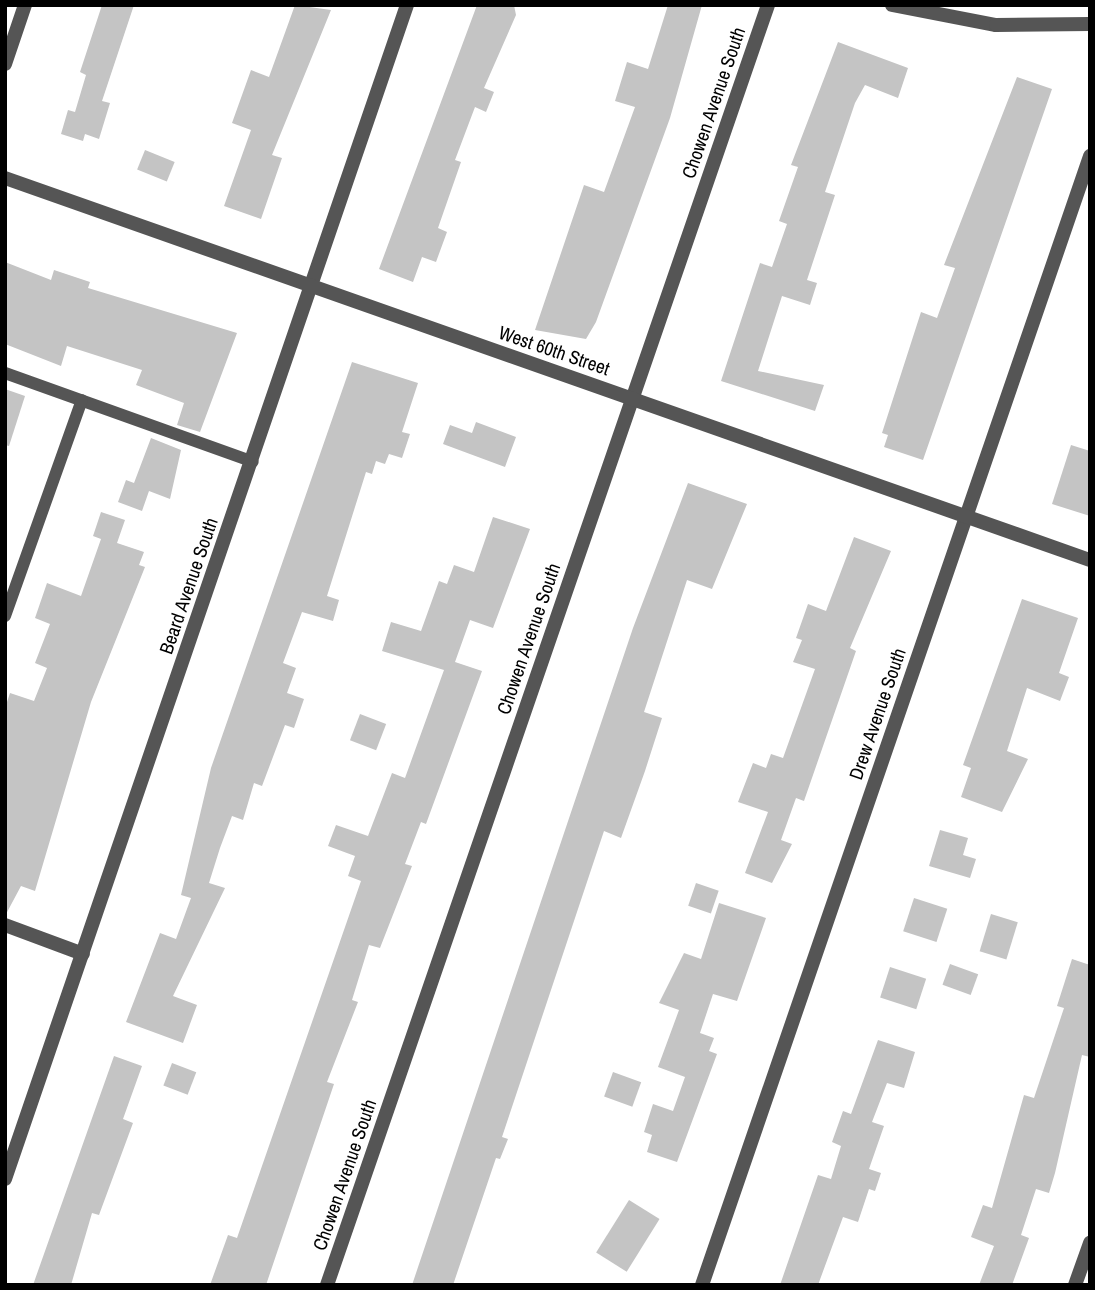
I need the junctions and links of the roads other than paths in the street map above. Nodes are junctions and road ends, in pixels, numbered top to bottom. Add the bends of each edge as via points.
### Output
1 (25, 5) edge
2 (407, 5) edge
3 (768, 5) edge
4 (892, 5) edge
5 (1090, 24) edge
6 (5, 64) edge
7 (1090, 156) edge
8 (5, 178) edge
9 (310, 288) junction
10 (5, 373) edge
11 (632, 399) junction
12 (82, 400) junction
13 (253, 462) junction
14 (966, 517) junction
15 (1090, 560) edge
16 (5, 616) edge
17 (5, 925) edge
18 (83, 954) junction
19 (5, 1179) edge
20 (1090, 1243) edge
21 (327, 1285) edge
22 (702, 1285) edge
23 (1075, 1285) edge

1 - 6 street
2 - 9 street, Beard Avenue South
3 - 11 street, Chowen Avenue South
4 - 5 street via 996,25
7 - 14 street, Drew Avenue South
8 - 9 street, West 60th Street
9 - 11 street, West 60th Street
9 - 13 street, Beard Avenue South
10 - 12 lane
11 - 14 street, West 60th Street
11 - 21 street, Chowen Avenue South
12 - 13 lane
12 - 16 lane
13 - 18 street, Beard Avenue South
14 - 15 street, West 60th Street
14 - 22 street, Drew Avenue South
17 - 18 street
18 - 19 street, Beard Avenue South
20 - 23 street

